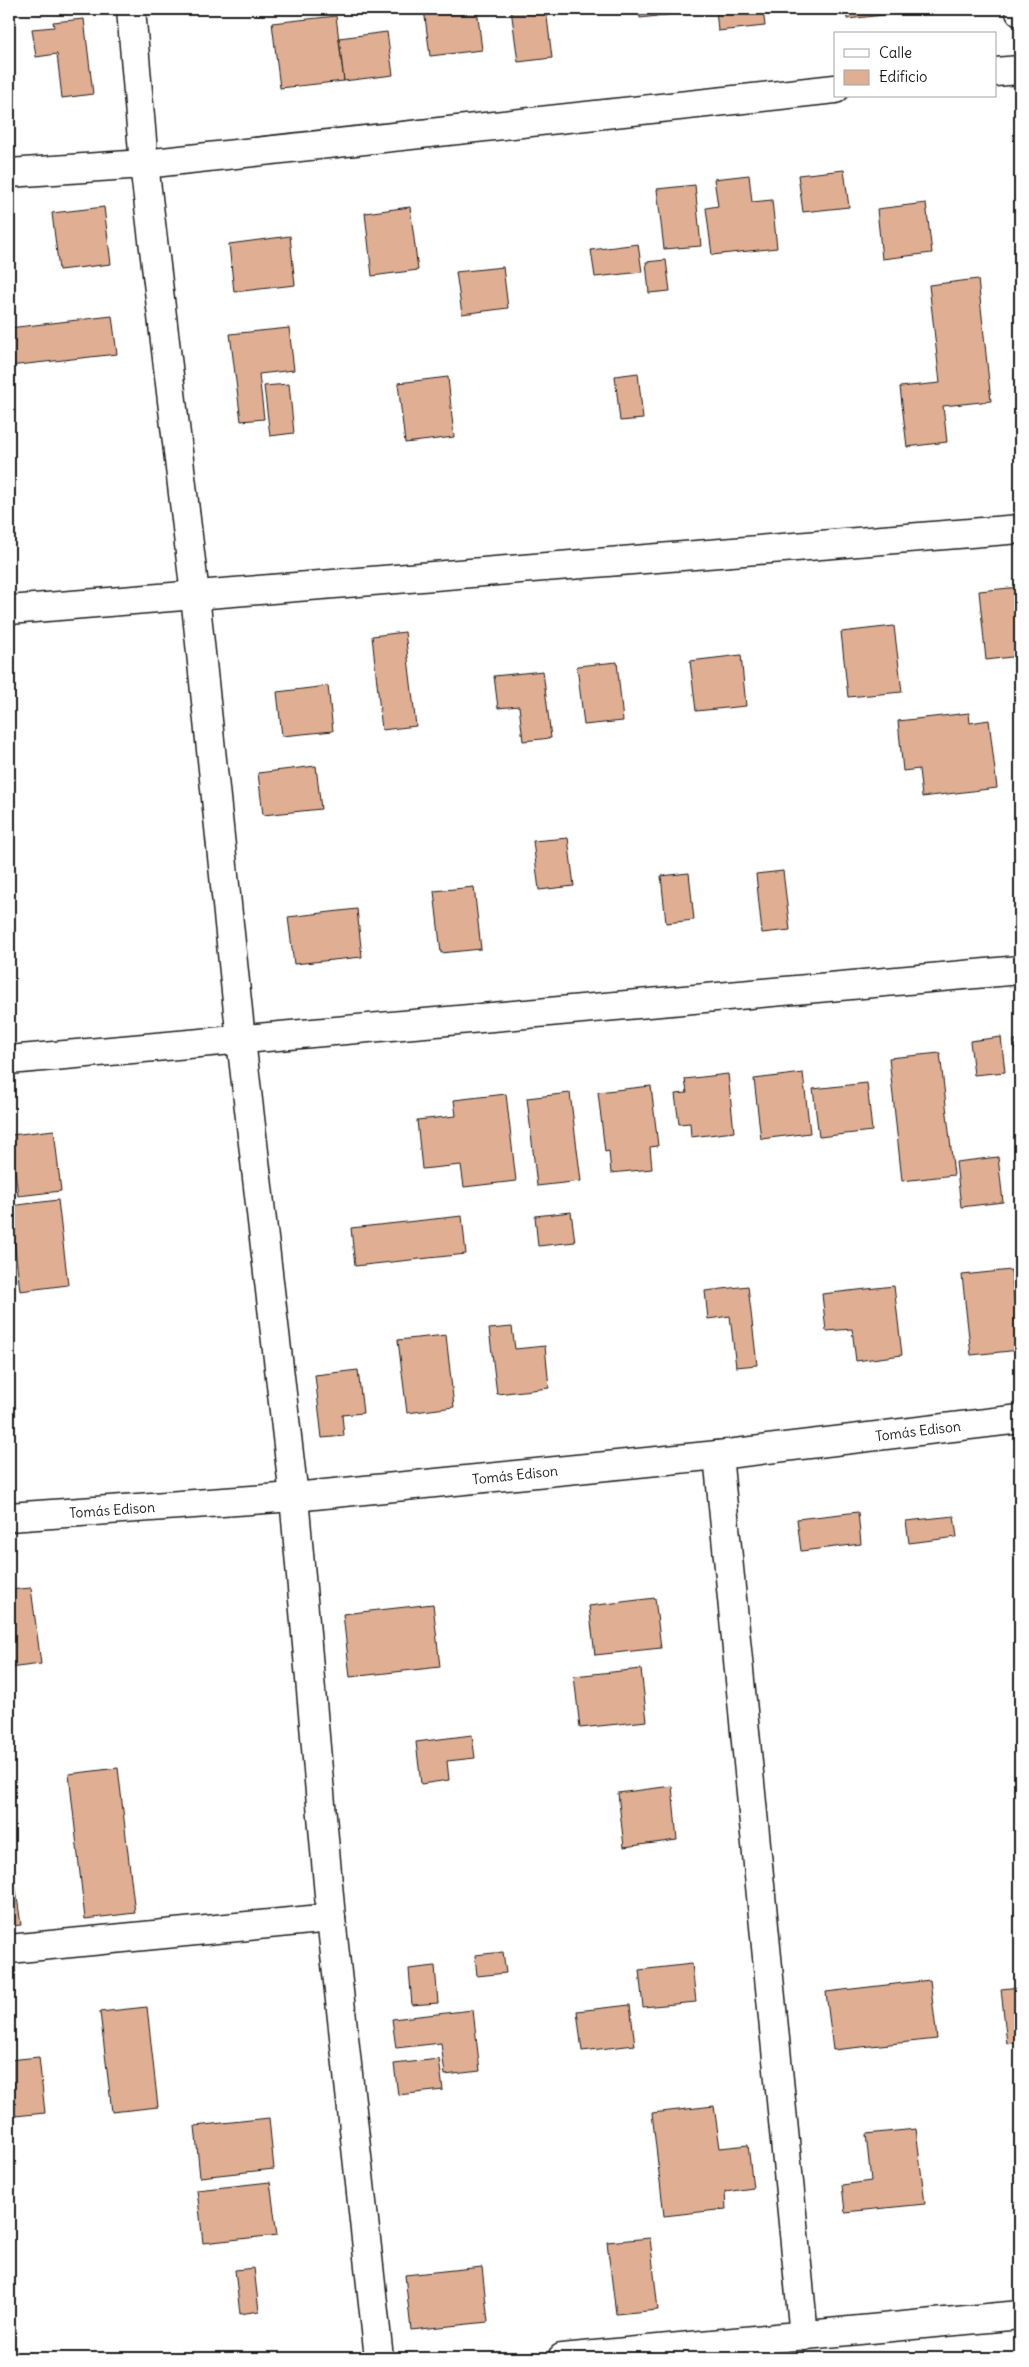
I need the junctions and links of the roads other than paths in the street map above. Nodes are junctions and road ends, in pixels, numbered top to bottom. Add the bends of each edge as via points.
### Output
1 (131, 9) edge
2 (1020, 70) edge
3 (996, 72) edge
4 (834, 89) edge
5 (144, 164) junction
6 (9, 173) edge
7 (1020, 529) edge
8 (195, 595) junction
9 (9, 610) edge
10 (1020, 970) edge
11 (241, 1040) junction
12 (9, 1060) edge
13 (1020, 1419) edge
14 (718, 1455) junction
15 (294, 1497) junction
16 (9, 1517) edge
17 (331, 1918) junction
18 (9, 1949) edge
19 (1020, 2315) edge
20 (804, 2336) junction
21 (379, 2358) edge
22 (562, 2358) edge

1 - 5 street
2 - 3 street
4 - 5 street
5 - 6 street
5 - 8 street
7 - 8 street
8 - 9 street
8 - 11 street
10 - 11 street
11 - 12 street
11 - 15 street
13 - 14 street, Tomás Edison
14 - 15 street, Tomás Edison
14 - 20 street
15 - 16 street, Tomás Edison
15 - 17 street
17 - 18 street
17 - 21 street
19 - 20 street
20 - 22 street

